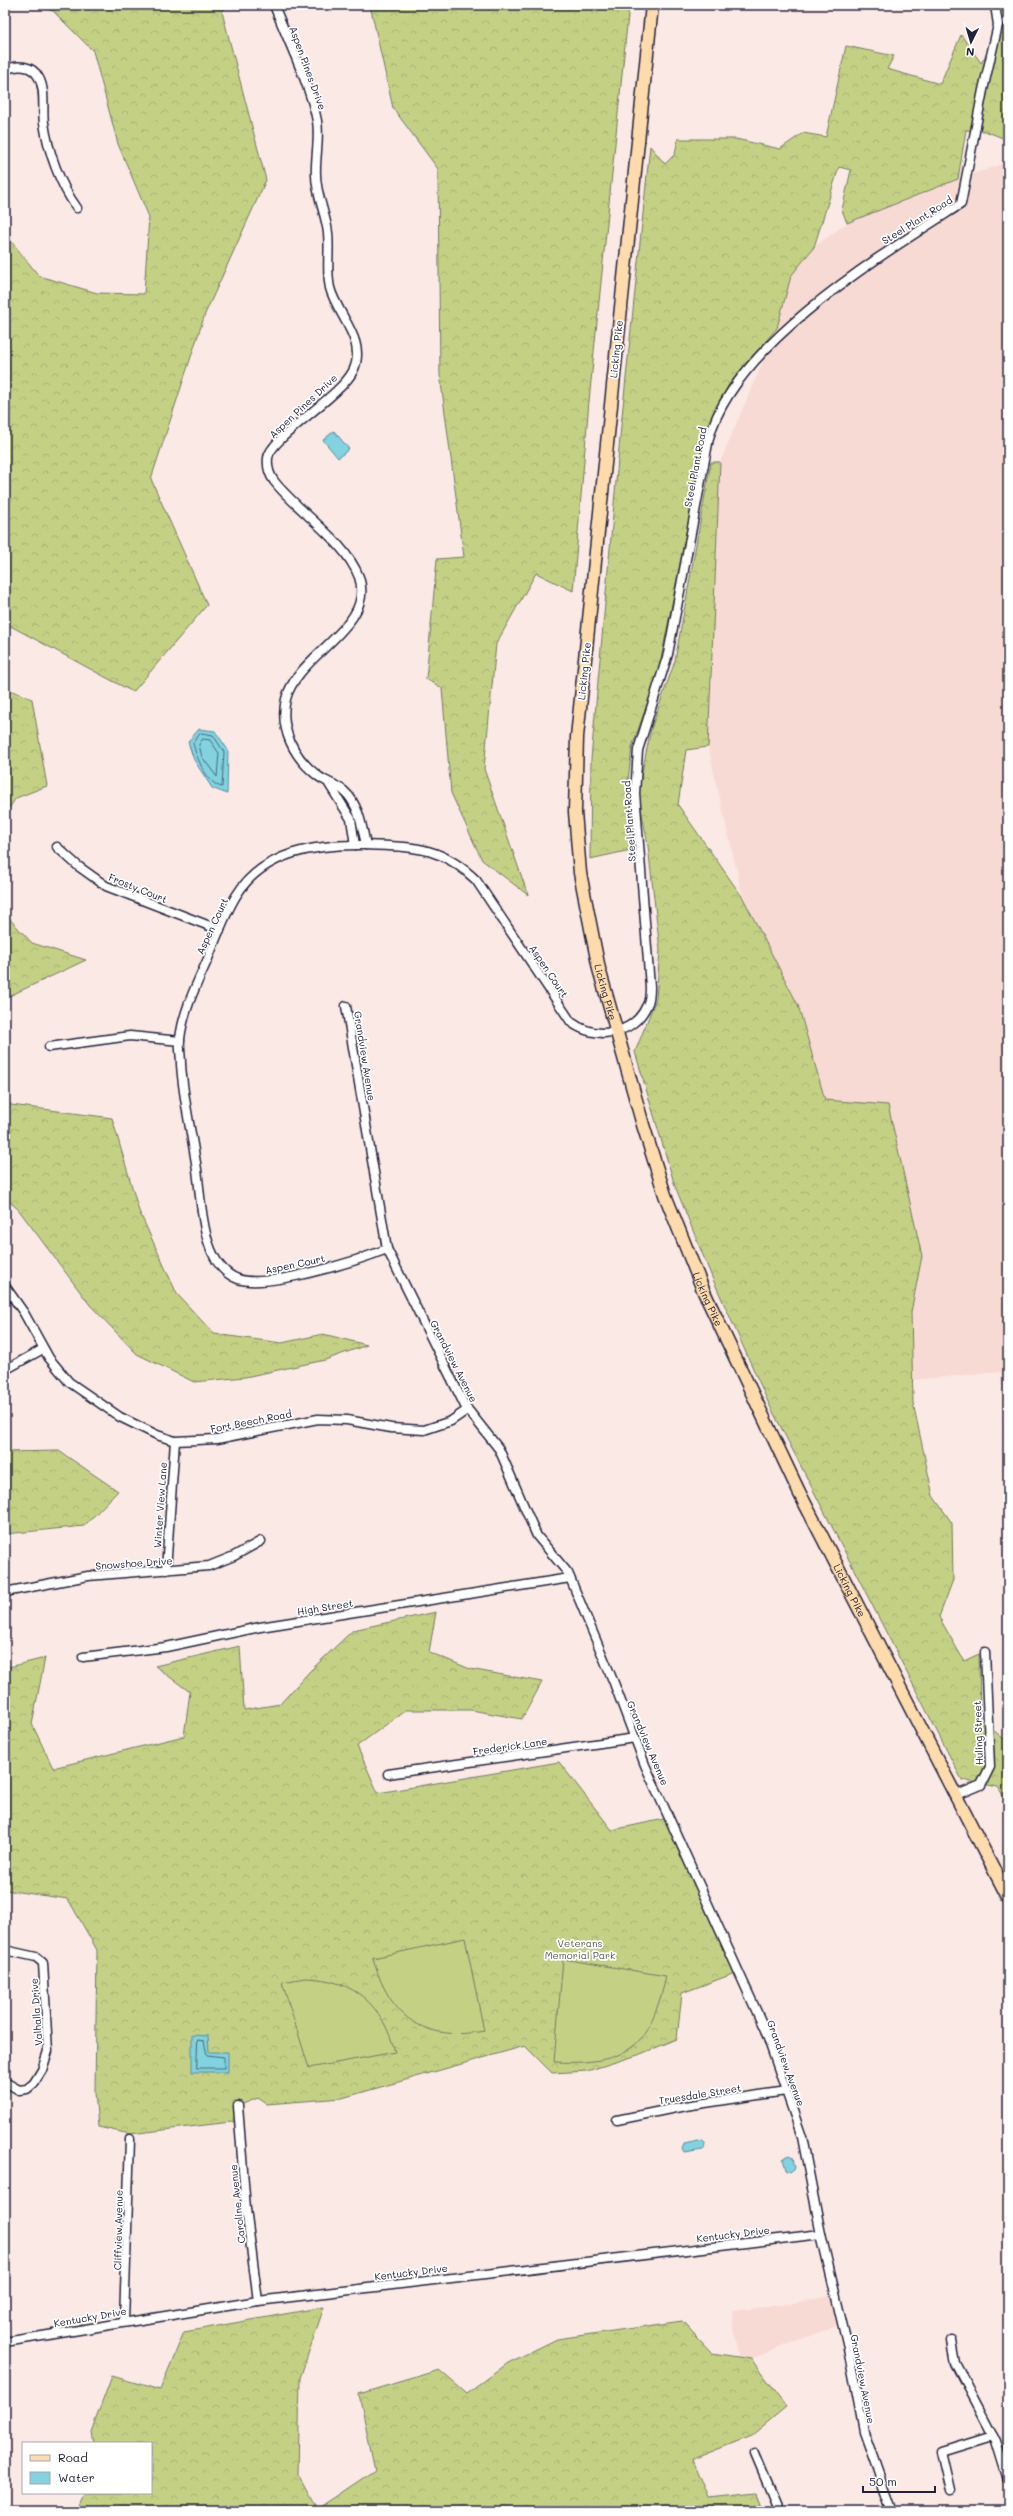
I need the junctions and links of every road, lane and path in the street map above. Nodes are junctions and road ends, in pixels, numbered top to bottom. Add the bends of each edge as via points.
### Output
1 (274, 5) edge
2 (652, 5) edge
3 (995, 5) edge
4 (5, 70) edge
5 (77, 208) dead end
6 (329, 783) junction
7 (355, 845) junction
8 (366, 845) junction
9 (58, 847) dead end
10 (220, 930) junction
11 (346, 1006) dead end
12 (618, 1030) junction
13 (180, 1041) junction
14 (48, 1047) dead end
15 (387, 1249) junction
16 (5, 1286) edge
17 (43, 1349) junction
18 (5, 1370) edge
19 (467, 1410) junction
20 (175, 1441) junction
21 (261, 1540) dead end
22 (166, 1570) junction
23 (570, 1578) junction
24 (5, 1592) edge
25 (985, 1652) dead end
26 (83, 1657) dead end
27 (635, 1738) junction
28 (388, 1774) dead end
29 (957, 1795) junction
30 (1008, 1897) edge
31 (10, 1951) dead end
32 (5, 2082) edge
33 (786, 2091) junction
34 (238, 2106) dead end
35 (617, 2120) dead end
36 (130, 2139) dead end
37 (821, 2234) junction
38 (258, 2301) junction
39 (124, 2321) junction
40 (951, 2341) dead end
41 (5, 2342) edge
42 (993, 2435) junction
43 (756, 2454) dead end
44 (1008, 2480) edge
45 (950, 2490) dead end
46 (779, 2511) edge
47 (892, 2511) edge

1 - 6 street, Aspen Pines Drive via 315,110 318,140 316,177 328,232 330,288 354,338 358,354 354,370 344,384 268,455 268,469 274,481 326,533 353,565 360,580 361,598 357,613 299,673 287,696 284,717 288,737 299,758
2 - 12 main road, Licking Pike via 575,778 576,840 580,873 599,968
3 - 12 street, Steel Plant Road via 998,25 961,204 895,245 829,294 754,362 731,392 716,418 701,479 668,654 638,750 635,787 650,987 648,1004 641,1017
4 - 5 street via 14,66 27,67 39,77 43,89 46,137 67,193
6 - 7 street, Aspen Pines Drive via 351,819
6 - 8 street, Aspen Pines Drive via 343,791 354,804
7 - 8 street, Aspen Court
7 - 10 street, Aspen Court via 332,844 298,850 265,867 237,895
8 - 12 street, Aspen Court via 426,849 461,866 476,880 571,1022 591,1033 602,1034
9 - 10 street, Frosty Court via 78,866 106,886
10 - 13 street, Aspen Court via 184,1018
11 - 15 street, Grandview Avenue
12 - 29 main road, Licking Pike via 665,1195 704,1292 800,1494
13 - 14 street via 126,1036
13 - 15 street, Aspen Court via 183,1088 204,1226 211,1251 221,1268 236,1278 258,1282 313,1272
15 - 19 street, Grandview Avenue
16 - 17 street, Fort Beech Road via 32,1325
17 - 18 street
17 - 20 street, Fort Beech Road via 60,1373 81,1392 135,1425
19 - 20 street, Fort Beech Road via 451,1421 424,1430 322,1419 262,1428 217,1439
19 - 23 street, Grandview Avenue via 499,1449 537,1536 564,1566
20 - 22 street, Winter View Lane
21 - 22 street, Snowshoe Drive via 234,1556 209,1566
22 - 24 street, Snowshoe Drive via 68,1579
23 - 26 street, High Street via 260,1627 166,1647
23 - 27 street, Grandview Avenue
25 - 29 street, Huling Street via 990,1767 981,1785
27 - 28 street, Frederick Lane
27 - 33 street, Grandview Avenue via 693,1874 766,2030
29 - 30 main road, Licking Pike
31 - 32 street, Valhalla Drive via 36,1957 43,1963 48,2051 42,2070 27,2089 19,2090
33 - 35 street, Truesdale Street via 685,2106
33 - 37 street, Grandview Avenue via 802,2137
34 - 38 street, Caroline Avenue via 246,2209
36 - 39 street, Cliffview Avenue
37 - 38 street, Kentucky Drive
37 - 47 street, Grandview Avenue via 848,2348 864,2432
38 - 39 street, Kentucky Drive
39 - 41 street, Kentucky Drive
40 - 42 street via 956,2363
42 - 44 street
42 - 45 street via 941,2451
43 - 46 street

